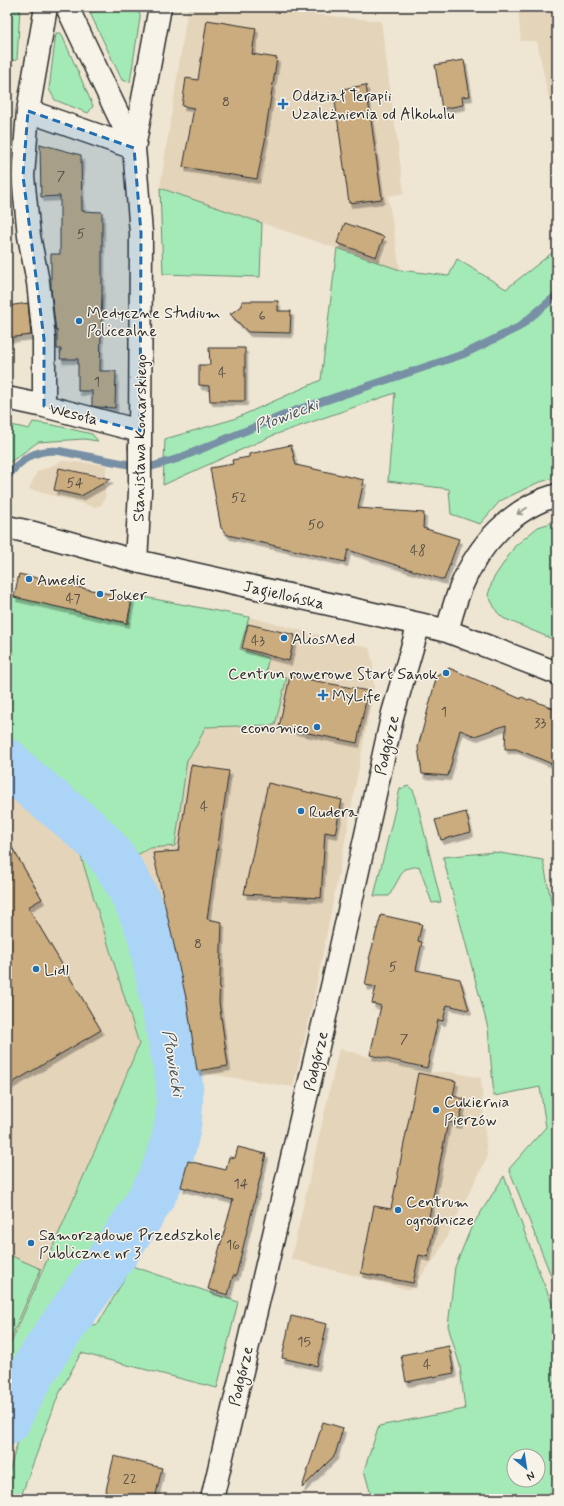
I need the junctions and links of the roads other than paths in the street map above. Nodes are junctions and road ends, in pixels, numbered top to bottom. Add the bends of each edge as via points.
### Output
1 (46, 7) edge
2 (67, 7) edge
3 (160, 7) edge
4 (28, 111) junction
5 (134, 148) junction
6 (7, 398) edge
7 (44, 406) junction
8 (140, 439) junction
9 (557, 495) edge
10 (7, 527) edge
11 (136, 561) junction
12 (418, 624) junction
13 (447, 631) junction
14 (557, 673) edge
15 (212, 1499) edge

1 - 4 street
2 - 5 street, Stanisława Konarskiego
3 - 5 street, Stanisława Konarskiego
4 - 5 street
4 - 7 street via 23,176 44,339
5 - 8 street, Stanisława Konarskiego via 141,233
6 - 7 street, Wesoła
7 - 8 street, Wesoła
8 - 11 street, Stanisława Konarskiego
9 -> 13 street via 545,498 520,511 484,545 462,585
10 - 11 street, Jagiellońska
11 - 12 street, Jagiellońska
12 - 13 street, Jagiellońska
12 - 15 street, Podgórze via 393,713 335,974
13 - 14 street, Jagiellońska

